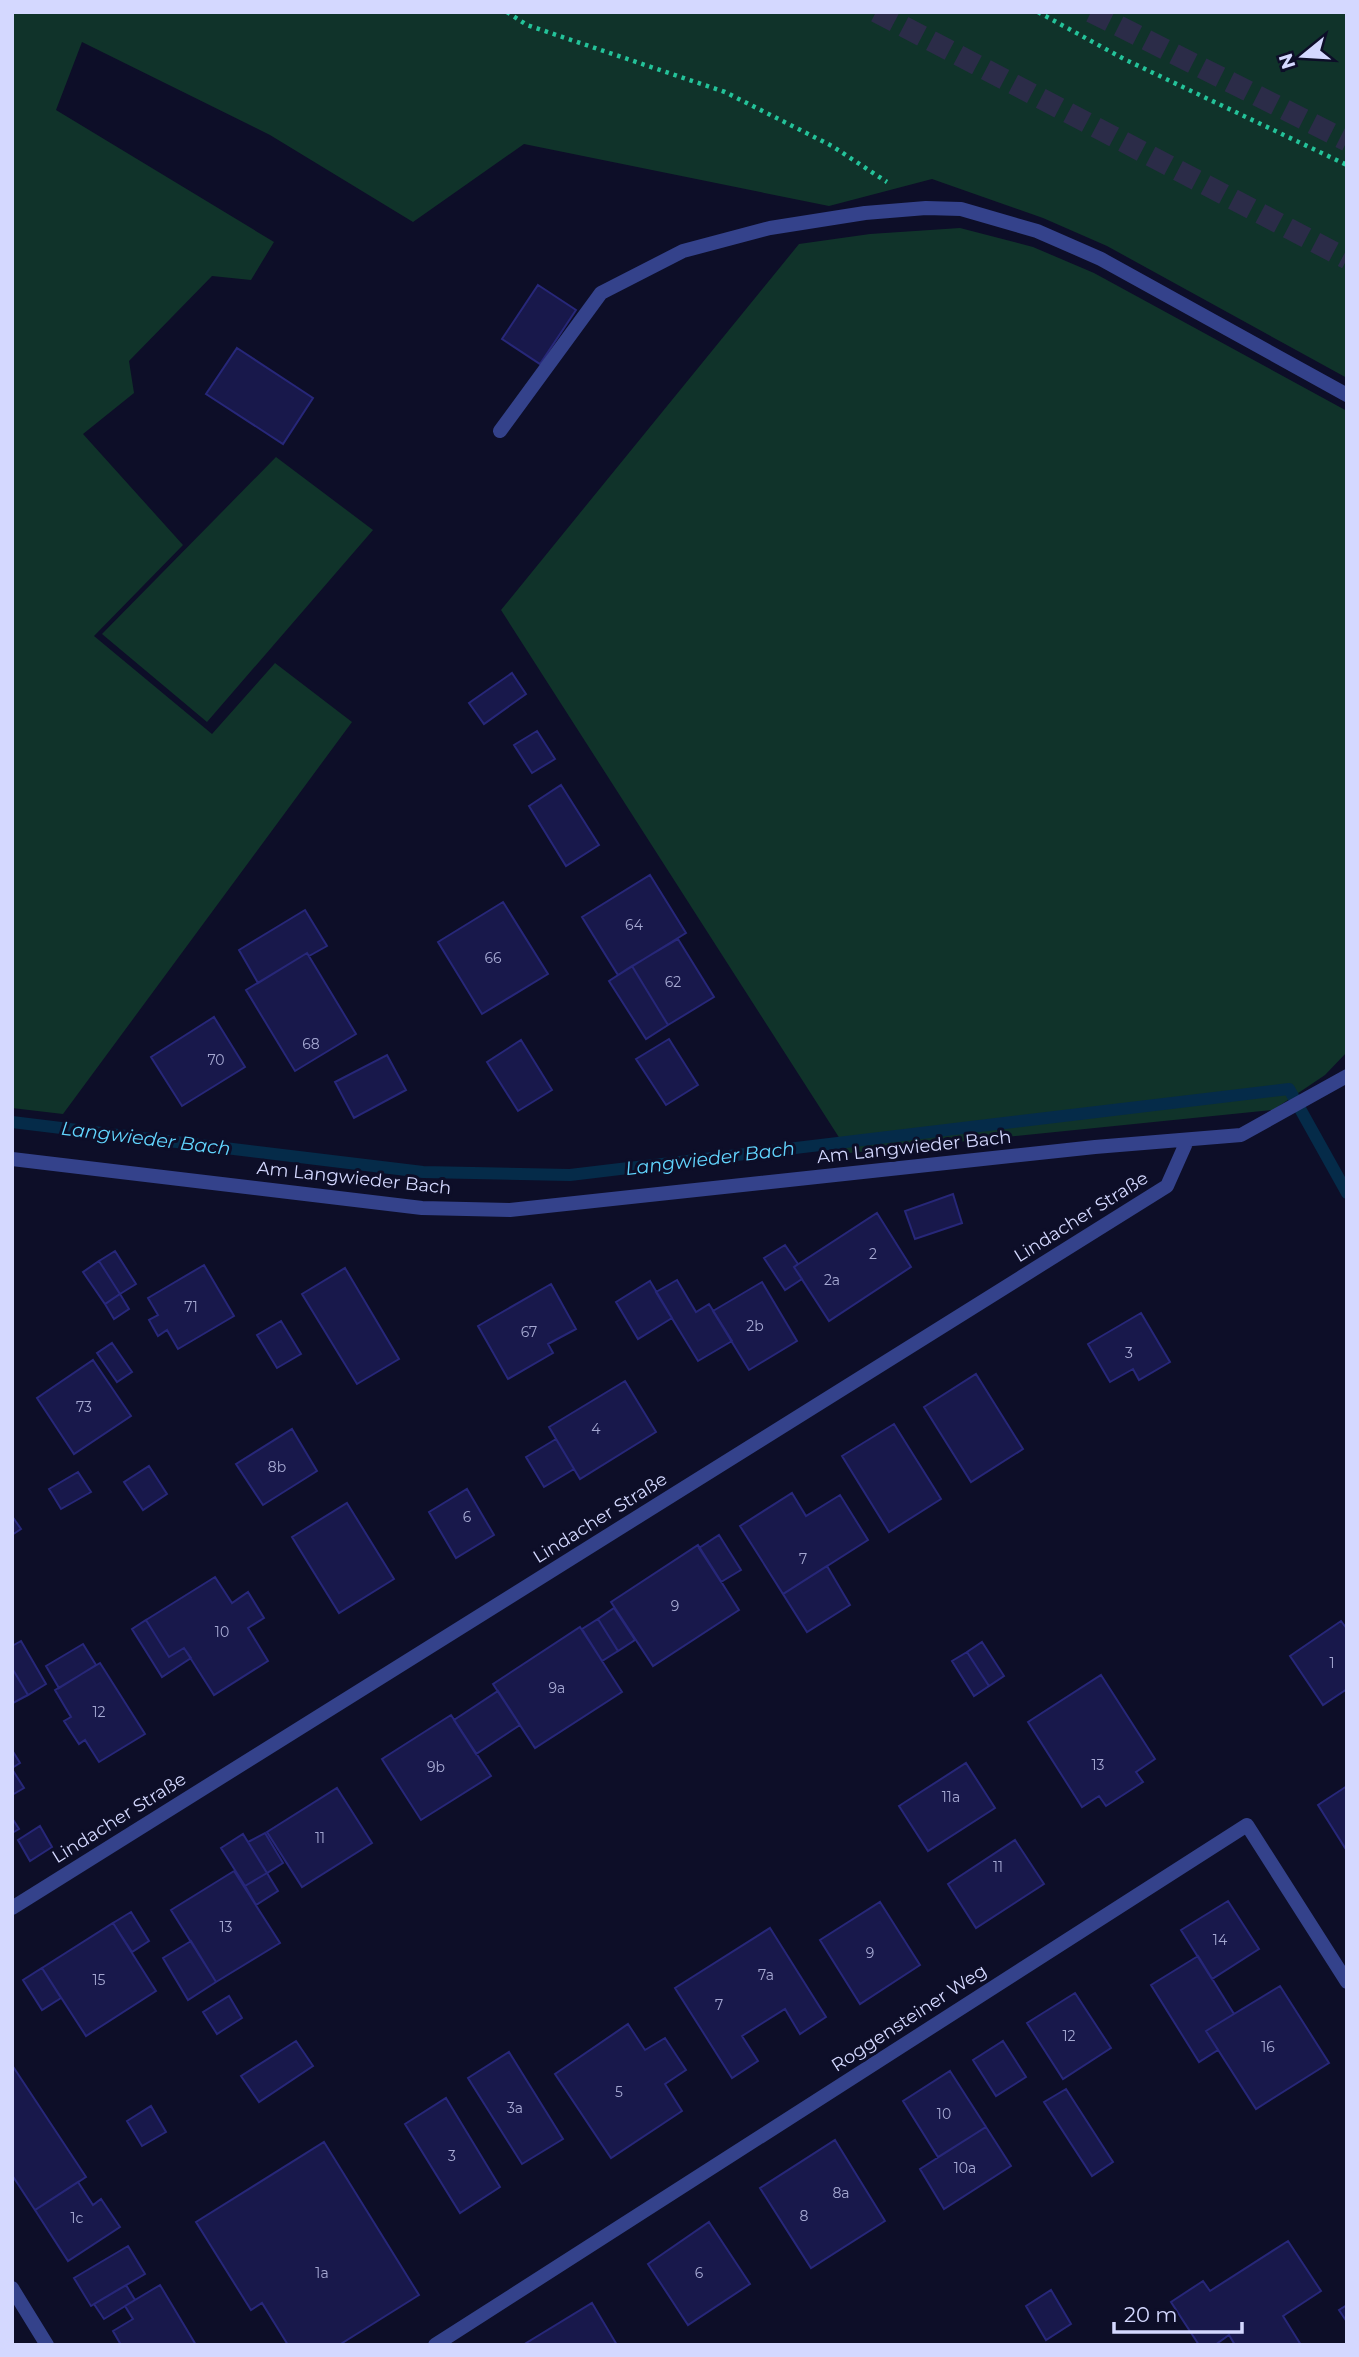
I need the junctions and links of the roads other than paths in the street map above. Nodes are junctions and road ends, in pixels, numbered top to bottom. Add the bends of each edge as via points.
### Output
1 (1347, 395) edge
2 (499, 431) dead end
3 (1347, 1076) edge
4 (1187, 1142) junction
5 (12, 1159) edge
6 (12, 1908) edge
7 (1347, 1982) edge
8 (12, 2288) edge
9 (47, 2345) edge
10 (435, 2345) edge

1 - 2 street via 1101,259 1050,236 961,209 926,208 770,229 696,248 601,293
3 - 4 street, Am Langwieder Bach via 1241,1135
4 - 5 street, Am Langwieder Bach via 1095,1147 510,1210 422,1208
4 - 6 street, Lindacher Straße via 1167,1186
7 - 10 street, Roggensteiner Weg via 1247,1825
8 - 9 street

